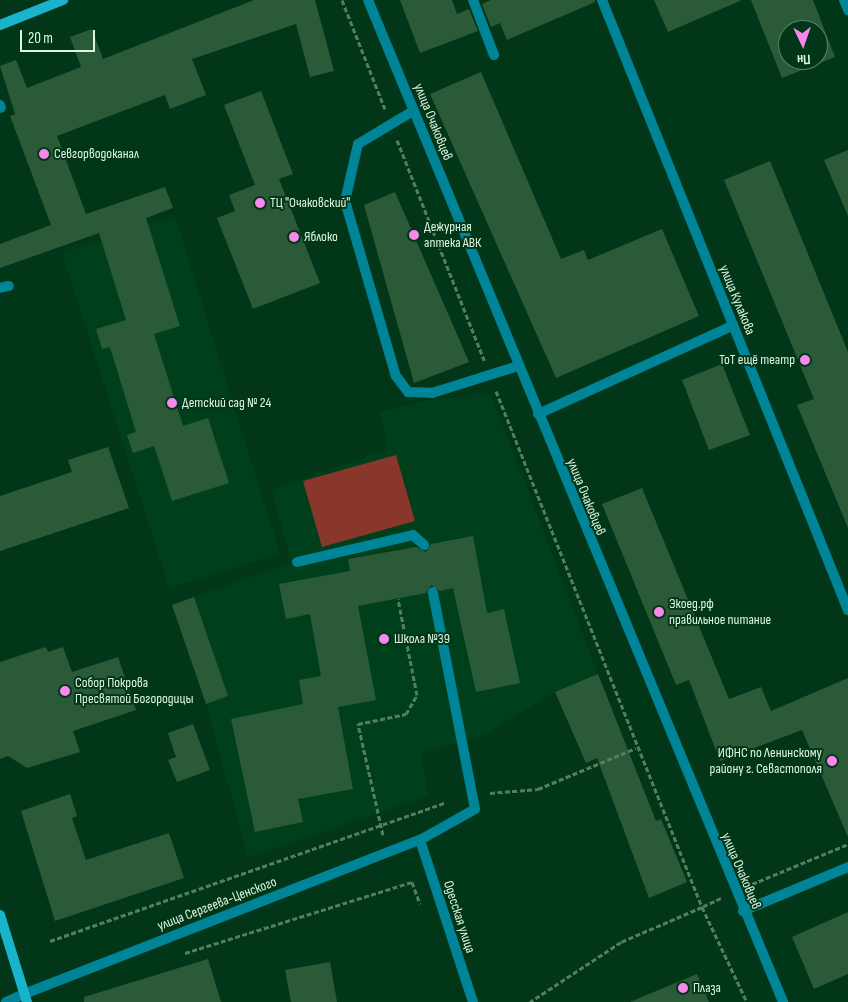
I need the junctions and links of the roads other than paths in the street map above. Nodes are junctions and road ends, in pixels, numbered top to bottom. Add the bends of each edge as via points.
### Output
1 (63, 0) edge
2 (368, 0) edge
3 (473, 0) edge
4 (602, 0) edge
5 (844, 0) edge
6 (848, 10) edge
7 (0, 25) edge
8 (494, 55) dead end
9 (414, 111) junction
10 (732, 326) junction
11 (518, 366) junction
12 (538, 414) junction
13 (424, 546) dead end
14 (297, 562) dead end
15 (433, 592) dead end
16 (848, 610) edge
17 (420, 840) junction
18 (848, 867) edge
19 (743, 911) junction
20 (0, 915) edge
21 (26, 998) edge
22 (6, 1002) edge
23 (473, 1002) edge
24 (783, 1002) edge

1 - 7 main road
2 - 9 street, улица Очаковцев
3 - 8 street
4 - 10 street, улица Кулакова
5 - 6 street
9 - 11 street, улица Очаковцев
9 - 11 street via 358,144 345,201 396,376 408,392 432,393
10 - 12 street
10 - 16 street, улица Кулакова
11 - 12 street, улица Очаковцев
12 - 19 street, улица Очаковцев
13 - 14 street via 413,535
15 - 17 street, улица Сергеева-Ценского via 475,809
17 - 21 street, улица Сергеева-Ценского
17 - 23 street, Одесская улица
18 - 19 street
19 - 24 street, улица Очаковцев
20 - 21 main road
21 - 22 street, улица Сергеева-Ценского

